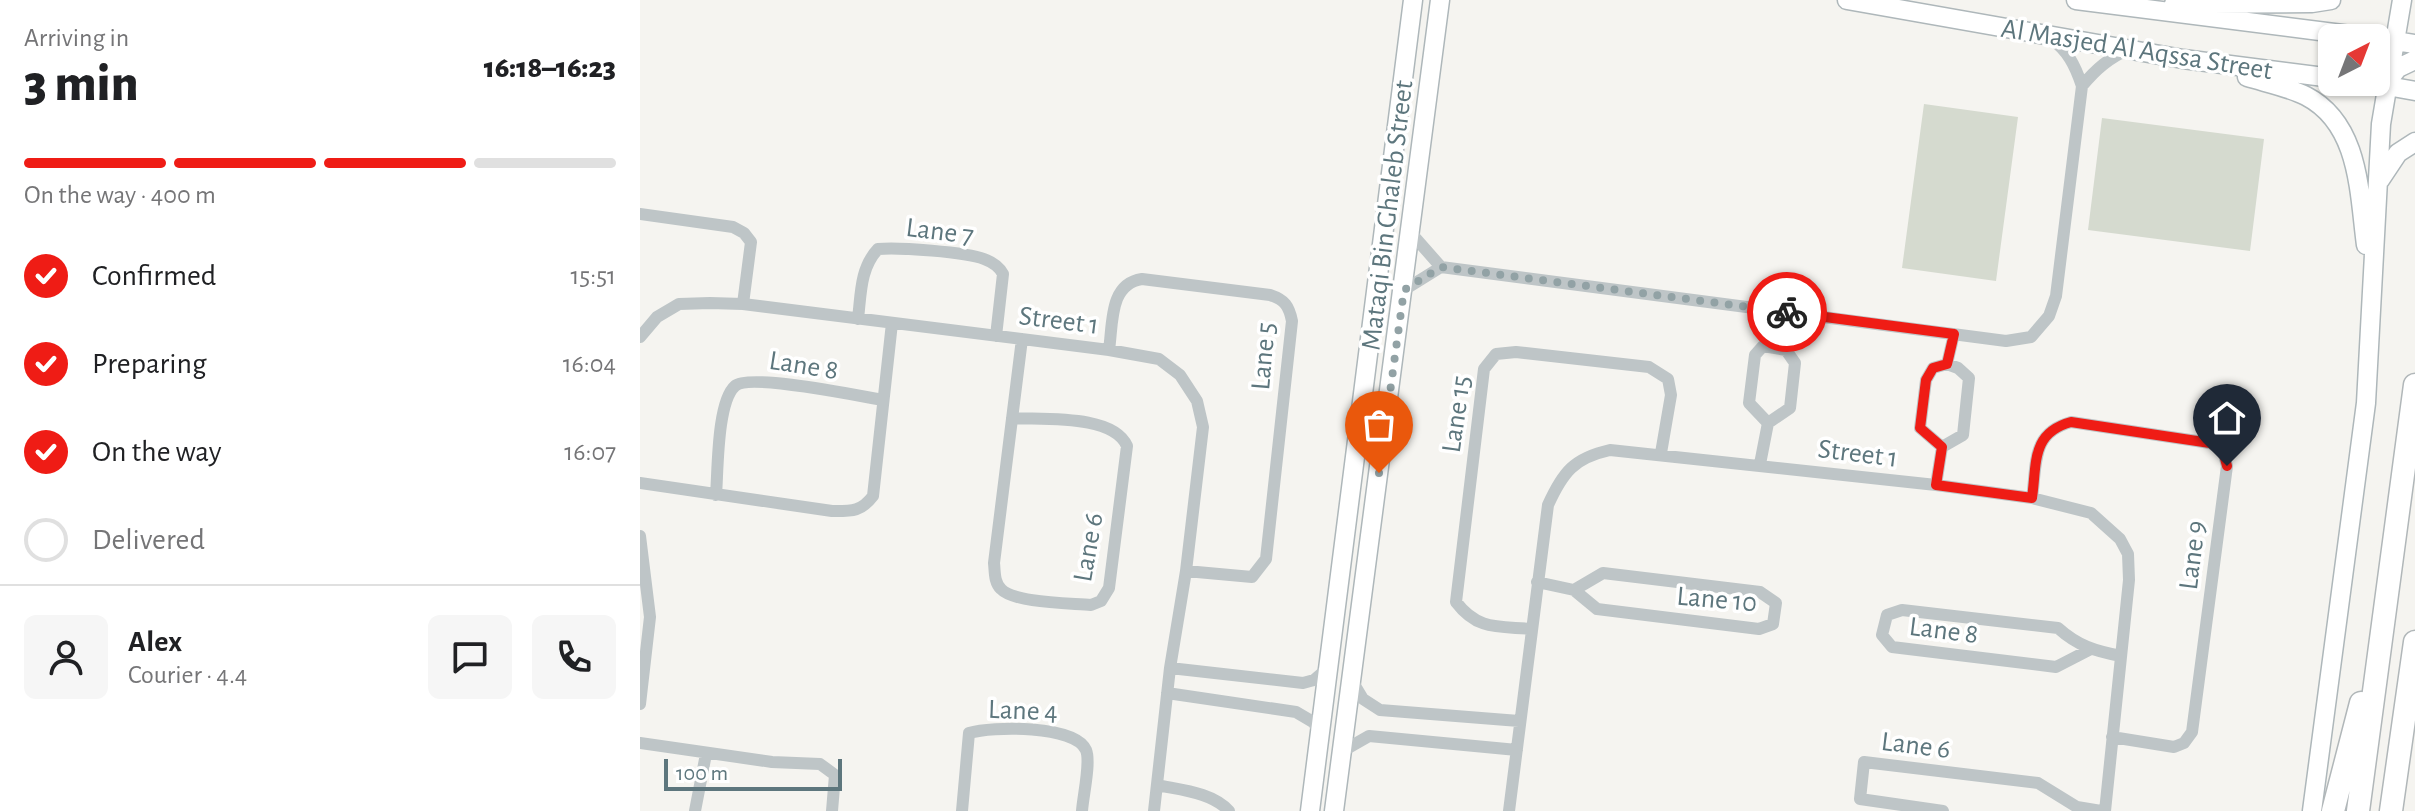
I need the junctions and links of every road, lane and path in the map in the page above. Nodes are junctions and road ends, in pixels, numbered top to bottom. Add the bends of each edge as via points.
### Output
1 (1413, 0) edge
2 (1440, 0) edge
3 (1847, 0) edge
4 (2076, 0) edge
5 (2331, 0) edge
6 (2402, 0) edge
7 (2103, 4) junction
8 (2389, 24) edge
9 (2318, 31) edge
10 (2044, 34) junction
11 (2390, 40) edge
12 (2415, 44) edge
13 (2131, 49) junction
14 (2183, 59) junction
15 (2415, 60) edge
16 (2318, 76) edge
17 (2390, 79) edge
18 (2082, 86) junction
19 (2390, 86) edge
20 (2415, 91) edge
21 (2385, 96) edge
22 (2415, 142) edge
23 (2377, 184) junction
24 (640, 214) edge
25 (1411, 233) junction
26 (1441, 267) junction
27 (1404, 290) junction
28 (2373, 297) junction
29 (743, 304) junction
30 (858, 319) junction
31 (892, 323) junction
32 (1954, 334) junction
33 (996, 336) junction
34 (640, 337) edge
35 (1022, 339) junction
36 (1109, 350) junction
37 (1947, 364) junction
38 (2415, 385) edge
39 (883, 400) junction
40 (1012, 418) junction
41 (1768, 423) junction
42 (1942, 447) junction
43 (1356, 451) junction
44 (1661, 453) junction
45 (1381, 455) junction
46 (1760, 464) junction
47 (640, 483) edge
48 (1936, 485) junction
49 (1351, 490) junction
50 (1376, 492) junction
51 (716, 495) junction
52 (2032, 498) junction
53 (640, 536) edge
54 (1186, 571) junction
55 (1537, 582) junction
56 (1574, 590) junction
57 (1532, 629) junction
58 (644, 639) edge
59 (2379, 641) junction
60 (2415, 642) edge
61 (2089, 650) junction
62 (2121, 656) junction
63 (1170, 668) junction
64 (1328, 668) junction
65 (642, 673) edge
66 (1351, 679) junction
67 (1167, 693) junction
68 (640, 704) edge
69 (1519, 721) junction
70 (1320, 731) junction
71 (2112, 737) junction
72 (640, 743) edge
73 (1517, 750) junction
74 (1341, 752) junction
75 (706, 754) junction
76 (1157, 785) junction
77 (2392, 808) edge
78 (2072, 809) edge
79 (695, 811) edge
80 (832, 811) edge
81 (962, 811) edge
82 (1082, 811) edge
83 (1154, 811) edge
84 (1229, 811) edge
85 (1310, 811) edge
86 (1334, 811) edge
87 (1509, 811) edge
88 (1943, 811) edge
89 (2103, 811) edge
90 (2312, 811) edge
91 (2333, 811) edge
92 (2358, 811) edge

1 - 43 main road, Mataqi Bin Ghaleb Street
2 - 25 main road, Mataqi Bin Ghaleb Street
3 - 10 main road, Al Masjed Al Aqssa Street
4 - 7 main road, Al Masjed Al Aqssa Street
5 - 7 main road
6 - 8 main road
7 - 9 main road, Al Masjed Al Aqssa Street
10 - 13 main road, Al Masjed Al Aqssa Street
10 - 18 street via 2062,47
11 - 12 main road, Al Masjed Al Aqssa Street
13 - 14 main road, Al Masjed Al Aqssa Street
13 - 18 street via 2104,63
14 - 16 main road, Al Masjed Al Aqssa Street
14 - 28 main road via 2297,92 2331,116 2345,135 2354,162
15 - 17 main road via 2398,68
18 - 32 street via 2056,296 2049,316 2031,337 2006,341
19 - 20 main road
21 - 23 main road
22 - 23 main road via 2398,153
23 - 28 main road
24 - 29 street via 744,233 751,242
25 - 26 street
25 - 27 main road, Mataqi Bin Ghaleb Street
26 - 27 street
26 - 32 street
27 - 45 main road, Mataqi Bin Ghaleb Street
28 - 90 main road via 2366,403
29 - 30 street, Street 1
29 - 34 street, Street 1 via 679,304 657,317
30 - 31 street, Street 1
30 - 33 street, Lane 7 via 864,271 878,249 981,257 1003,274
31 - 33 street, Street 1
31 - 39 street
32 - 37 street
33 - 35 street, Street 1
35 - 36 street, Street 1
35 - 40 street, Lane 6
36 - 54 street, Street 1 via 1159,359 1180,375 1197,401 1203,427
36 - 54 street, Lane 5 via 1117,296 1131,280 1270,295 1290,309 1266,559 1252,577
37 - 42 street via 1933,368 1926,380 1920,428
37 - 42 street via 1969,378 1963,435
38 - 59 highway
39 - 51 street via 873,496 865,506 832,511
39 - 51 street, Lane 8 via 742,381 734,386 723,414
40 - 40 street, Lane 6 via 995,578 1013,596 1091,605 1101,601 1111,577 1127,456 1123,437 1092,423
41 - 41 street via 1790,408 1795,363 1786,350 1763,346 1755,355 1749,403
41 - 46 street
42 - 48 street
43 - 45 main road via 1371,461
43 - 49 main road, Mataqi Bin Ghaleb Street
44 - 46 street, Street 1
44 - 55 street, Street 1 via 1610,450 1586,455 1559,480 1548,505
44 - 57 street, Lane 15 via 1671,395 1668,379 1649,367 1516,352 1496,354 1484,369 1456,602 1479,623
45 - 50 main road, Mataqi Bin Ghaleb Street
46 - 48 street, Street 1
47 - 51 street
48 - 52 street, Street 1
49 - 50 main road via 1361,484
49 - 64 main road, Mataqi Bin Ghaleb Street
50 - 66 main road, Mataqi Bin Ghaleb Street
52 - 62 street, Street 1 via 2091,513 2120,539 2128,554 2129,580
52 - 71 street, Lane 9 via 2041,440 2055,426 2071,422 2210,443 2223,451 2227,466 2192,732 2174,747
53 - 58 street via 650,617
54 - 63 street, Street 1
55 - 56 street, Lane 10
55 - 57 street, Street 1
56 - 56 street, Lane 10 via 1603,573 1760,592 1776,603 1773,624 1759,629 1597,609
57 - 69 street, Street 1
58 - 65 street
59 - 91 highway
59 - 92 highway
60 - 77 highway
61 - 61 street, Lane 8 via 2058,628 1902,610 1887,615 1882,635 1892,647 2056,667
61 - 62 street, Lane 8
62 - 71 street, Street 1
63 - 64 street via 1303,683
63 - 67 street, Street 1
64 - 70 main road, Mataqi Bin Ghaleb Street
65 - 68 street
66 - 69 street via 1363,699 1380,710
66 - 74 main road, Mataqi Bin Ghaleb Street
67 - 70 street via 1296,712
67 - 76 street, Street 1
69 - 73 street, Street 1
70 - 85 main road, Mataqi Bin Ghaleb Street
71 - 89 street, Street 1
72 - 75 street
73 - 74 street via 1369,736
73 - 87 street, Street 1
74 - 86 main road, Mataqi Bin Ghaleb Street
75 - 79 street
75 - 80 street via 820,764 835,775
76 - 83 street, Street 1
76 - 84 street via 1206,796
78 - 88 street, Lane 6 via 2038,783 1864,762 1860,799
78 - 89 street, Lane 6
81 - 82 street, Lane 4 via 969,733 1001,727 1071,735 1081,741 1088,753

